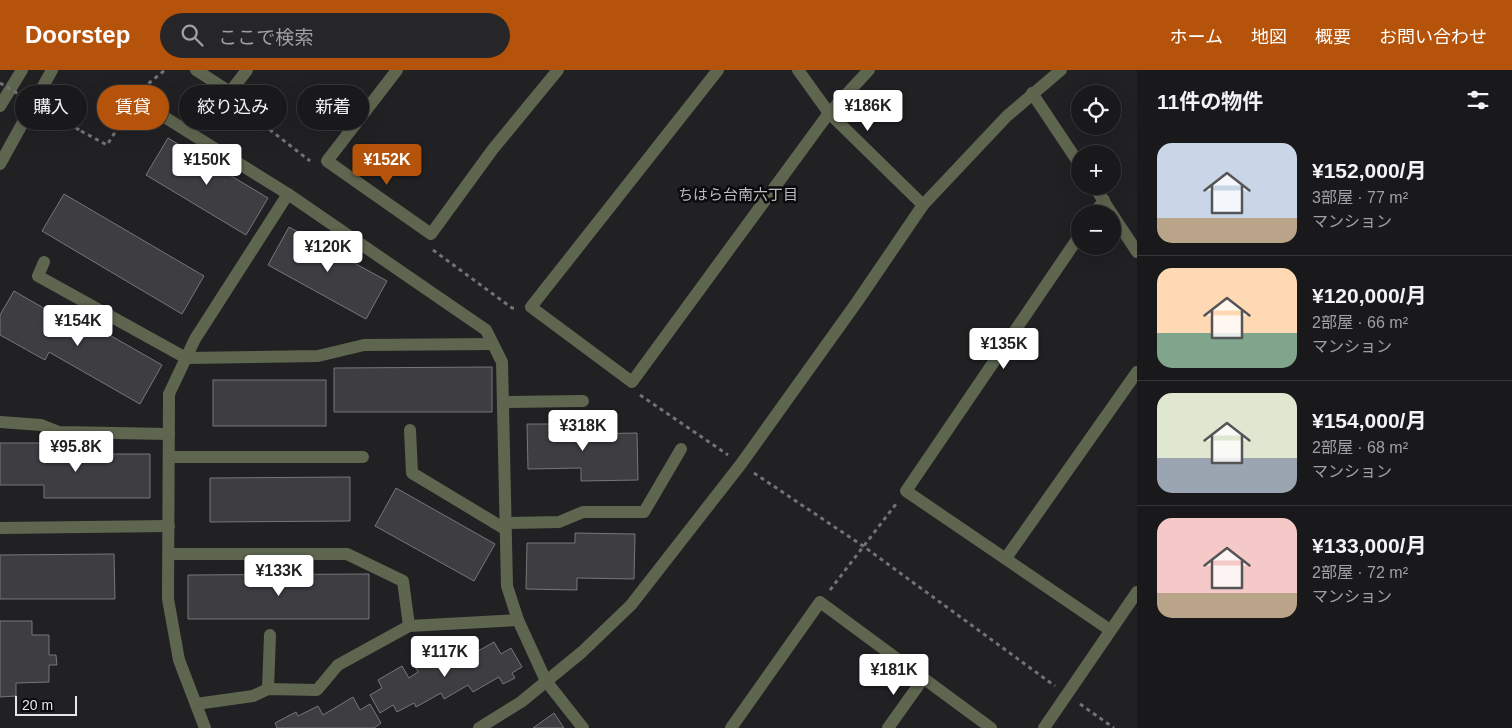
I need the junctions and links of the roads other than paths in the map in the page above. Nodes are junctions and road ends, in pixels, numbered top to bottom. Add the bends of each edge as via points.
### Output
1 (22, 70) edge
2 (52, 70) edge
3 (196, 70) edge
4 (247, 70) edge
5 (397, 70) edge
6 (558, 70) edge
7 (718, 70) edge
8 (798, 70) edge
9 (869, 70) edge
10 (1061, 70) edge
11 (1032, 93) junction
12 (0, 106) edge
13 (829, 113) junction
14 (169, 120) edge
15 (1071, 152) edge
16 (0, 164) edge
17 (288, 194) junction
18 (1100, 195) edge
19 (1104, 200) junction
20 (923, 205) junction
21 (1100, 205) edge
22 (1107, 205) edge
23 (1121, 228) edge
24 (1071, 247) edge
25 (1137, 252) edge
26 (44, 262) dead end
27 (493, 344) junction
28 (186, 358) junction
29 (1137, 372) edge
30 (503, 402) junction
31 (583, 402) dead end
32 (0, 422) edge
33 (410, 430) dead end
34 (169, 434) junction
35 (681, 449) dead end
36 (169, 457) junction
37 (363, 457) dead end
38 (169, 526) junction
39 (506, 526) junction
40 (0, 528) edge
41 (169, 554) junction
42 (1006, 558) junction
43 (1137, 592) edge
44 (518, 620) junction
45 (409, 626) junction
46 (1110, 630) junction
47 (270, 635) dead end
48 (923, 679) junction
49 (546, 681) junction
50 (268, 689) junction
51 (196, 704) junction
52 (205, 728) edge
53 (479, 728) edge
54 (583, 728) edge
55 (731, 728) edge
56 (888, 728) edge
57 (991, 728) edge
58 (1044, 728) edge

1 - 12 street
2 - 16 street
3 - 4 street via 230,92
5 - 6 street via 327,161 431,234 493,149
7 - 13 street via 531,307 632,382
8 - 13 street
9 - 13 street
10 - 11 street
11 - 15 street
11 - 20 street
13 - 20 street
14 - 17 street
17 - 27 street via 486,330
17 - 28 street
18 - 19 street
19 - 21 street
19 - 22 street
20 - 49 street via 741,464 631,605
23 - 25 street
24 - 42 street via 906,490
26 - 28 street via 38,276
27 - 28 street via 364,345 318,356
27 - 30 street via 502,362
28 - 34 street via 169,394
29 - 42 street
30 - 31 street
30 - 39 street
32 - 34 street via 41,425 59,432
33 - 39 street via 412,473
34 - 36 street
35 - 39 street via 644,512 583,512 559,522
36 - 37 street
36 - 38 street
38 - 40 street
38 - 41 street
39 - 44 street via 507,586
41 - 45 street via 347,554 403,581
41 - 51 street via 168,599 179,660
42 - 46 street
43 - 46 street
44 - 45 street
44 - 49 street
45 - 50 street via 338,665 316,690
46 - 58 street
47 - 50 street
48 - 55 street via 820,602
48 - 56 street
48 - 57 street
49 - 53 street via 521,702
49 - 54 street
50 - 51 street via 253,696
51 - 52 street

